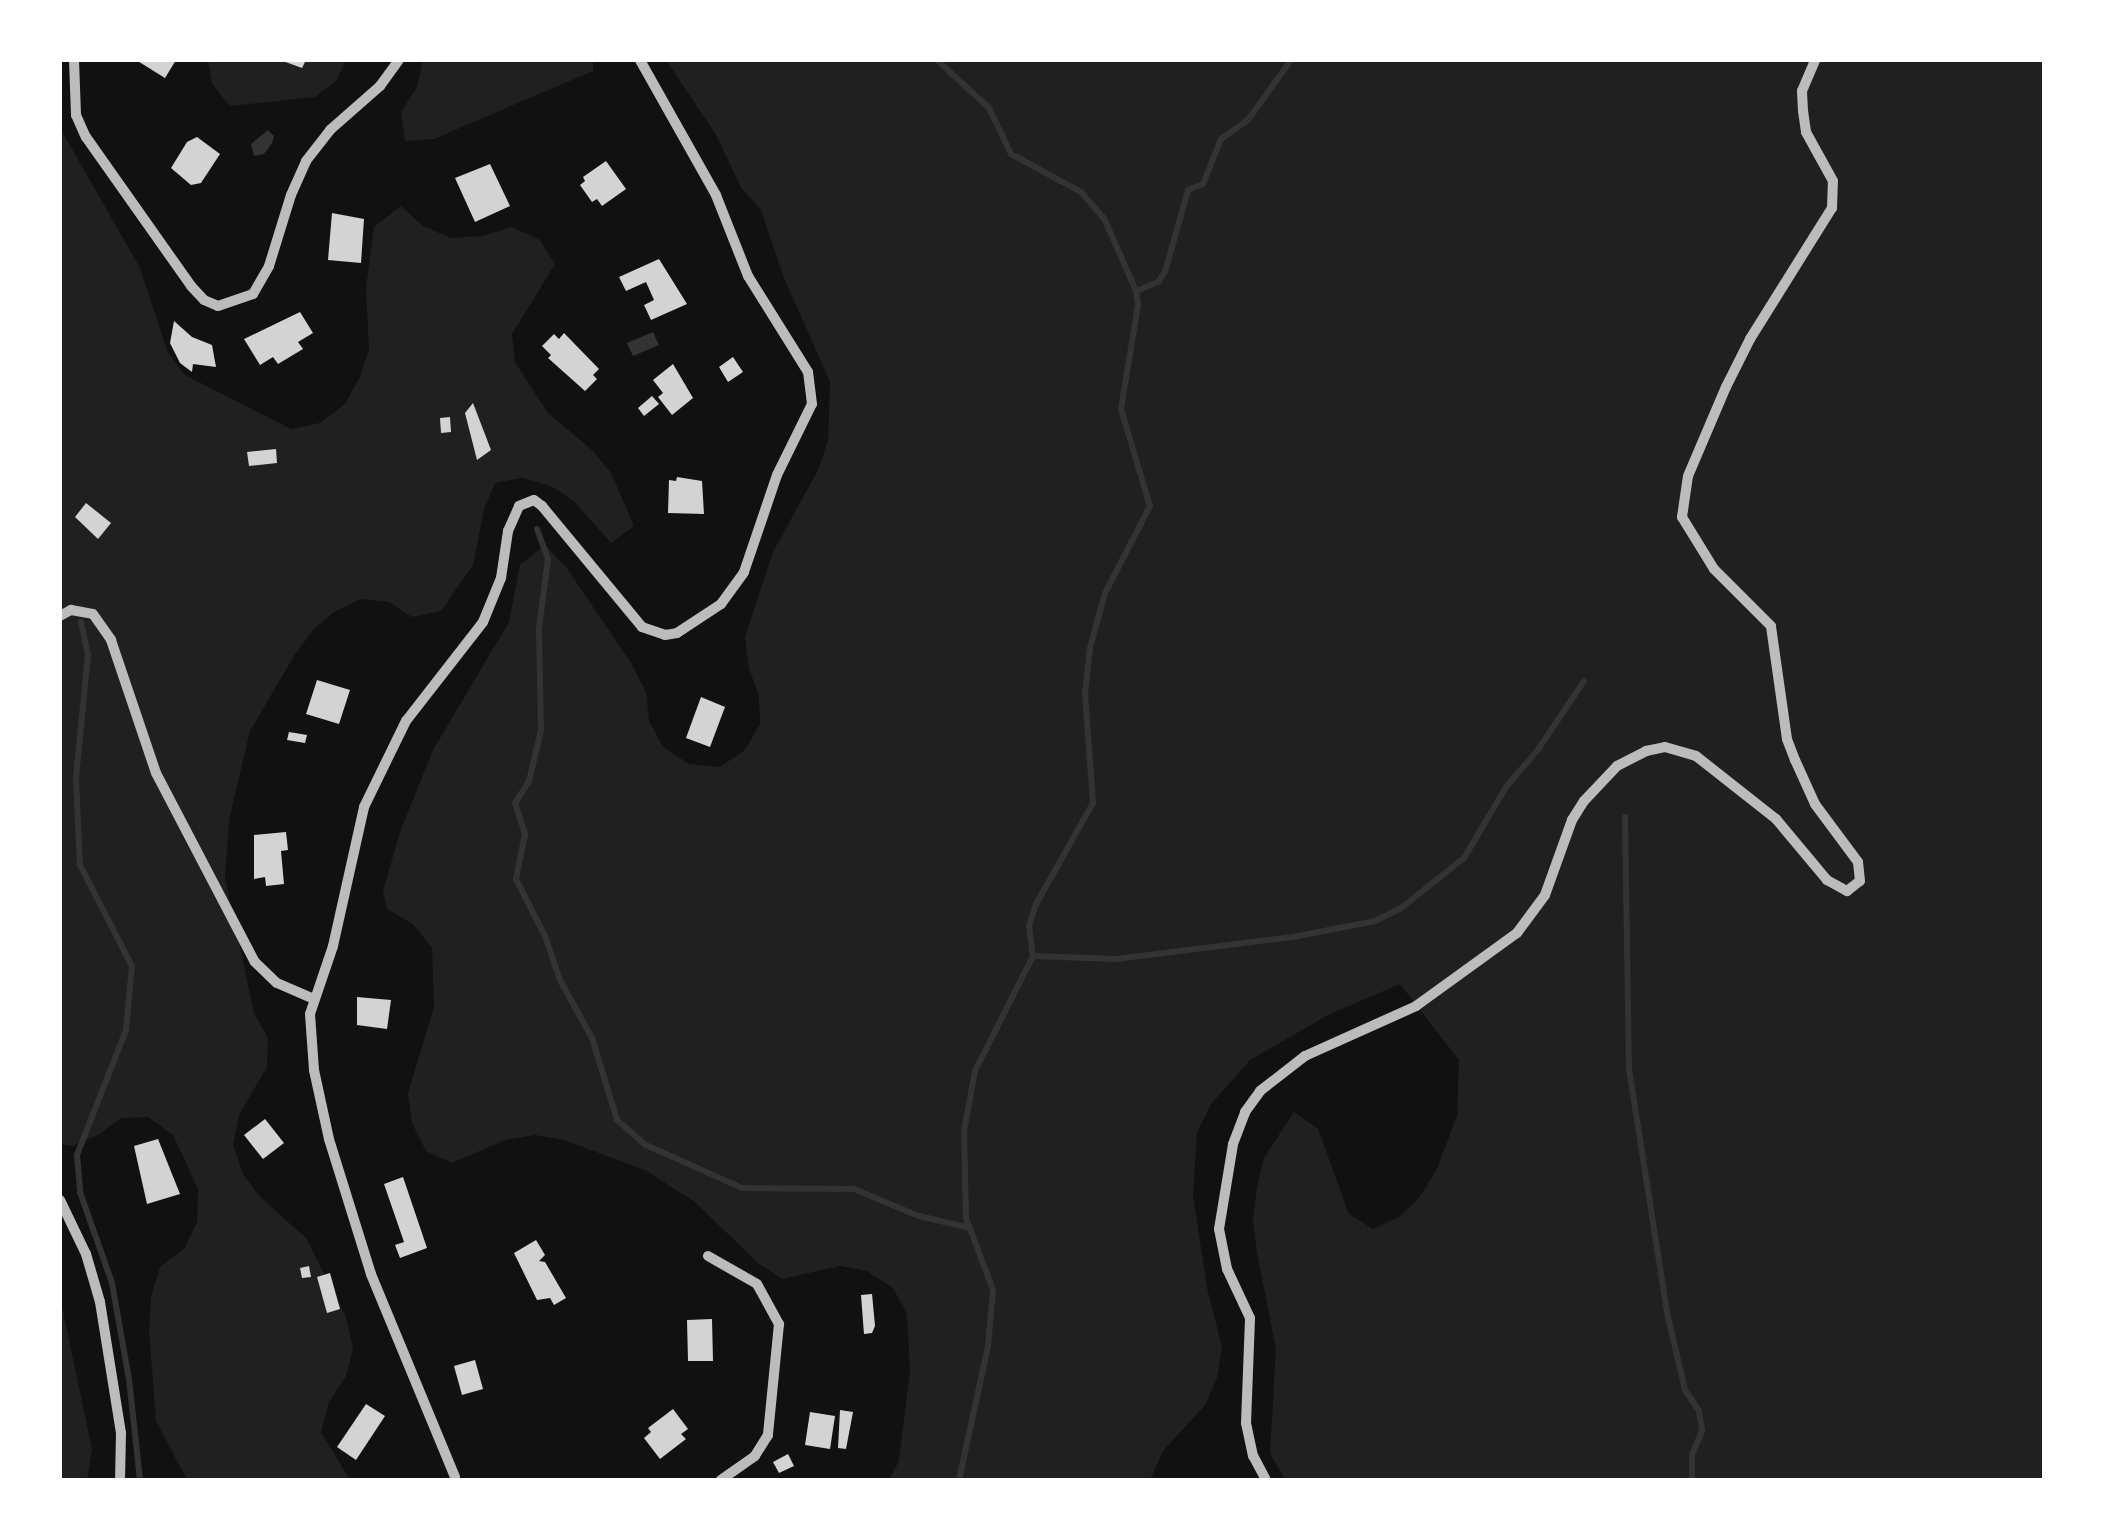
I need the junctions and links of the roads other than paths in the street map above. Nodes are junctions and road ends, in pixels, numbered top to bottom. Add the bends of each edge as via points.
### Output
1 (74, 60) edge
2 (399, 60) edge
3 (640, 60) edge
4 (1816, 60) edge
5 (60, 616) edge
6 (314, 999) junction
7 (60, 1200) edge
8 (708, 1256) dead end
9 (454, 1477) dead end
10 (120, 1479) edge
11 (131, 1480) edge
12 (721, 1480) edge
13 (1266, 1480) edge

1 - 2 street via 76,115 86,137 191,286 218,306 253,294 270,266 306,161
3 - 6 street via 716,195 748,276 808,372 808,420 778,475 744,572 720,604 677,633 642,627 542,506 534,500 519,506 482,622 406,721 372,787
4 - 13 street via 1802,91 1802,112 1833,182 1832,208 1726,387 1688,476 1682,517 1714,568 1771,626 1794,760 1815,804 1858,862 1860,881 1847,890 1826,880 1776,819 1696,756 1664,747 1646,751 1617,766 1584,801 1545,895 1516,933 1416,1006 1305,1056 1260,1091 1233,1144 1220,1229 1227,1269 1250,1318 1246,1423
5 - 6 street via 82,611 102,627 122,666 156,773 255,962 277,983
6 - 9 street via 314,1070 329,1139 371,1274
7 - 10 street via 100,1302 121,1433
8 - 12 street via 757,1284 779,1324 768,1435 756,1456
10 - 11 street

